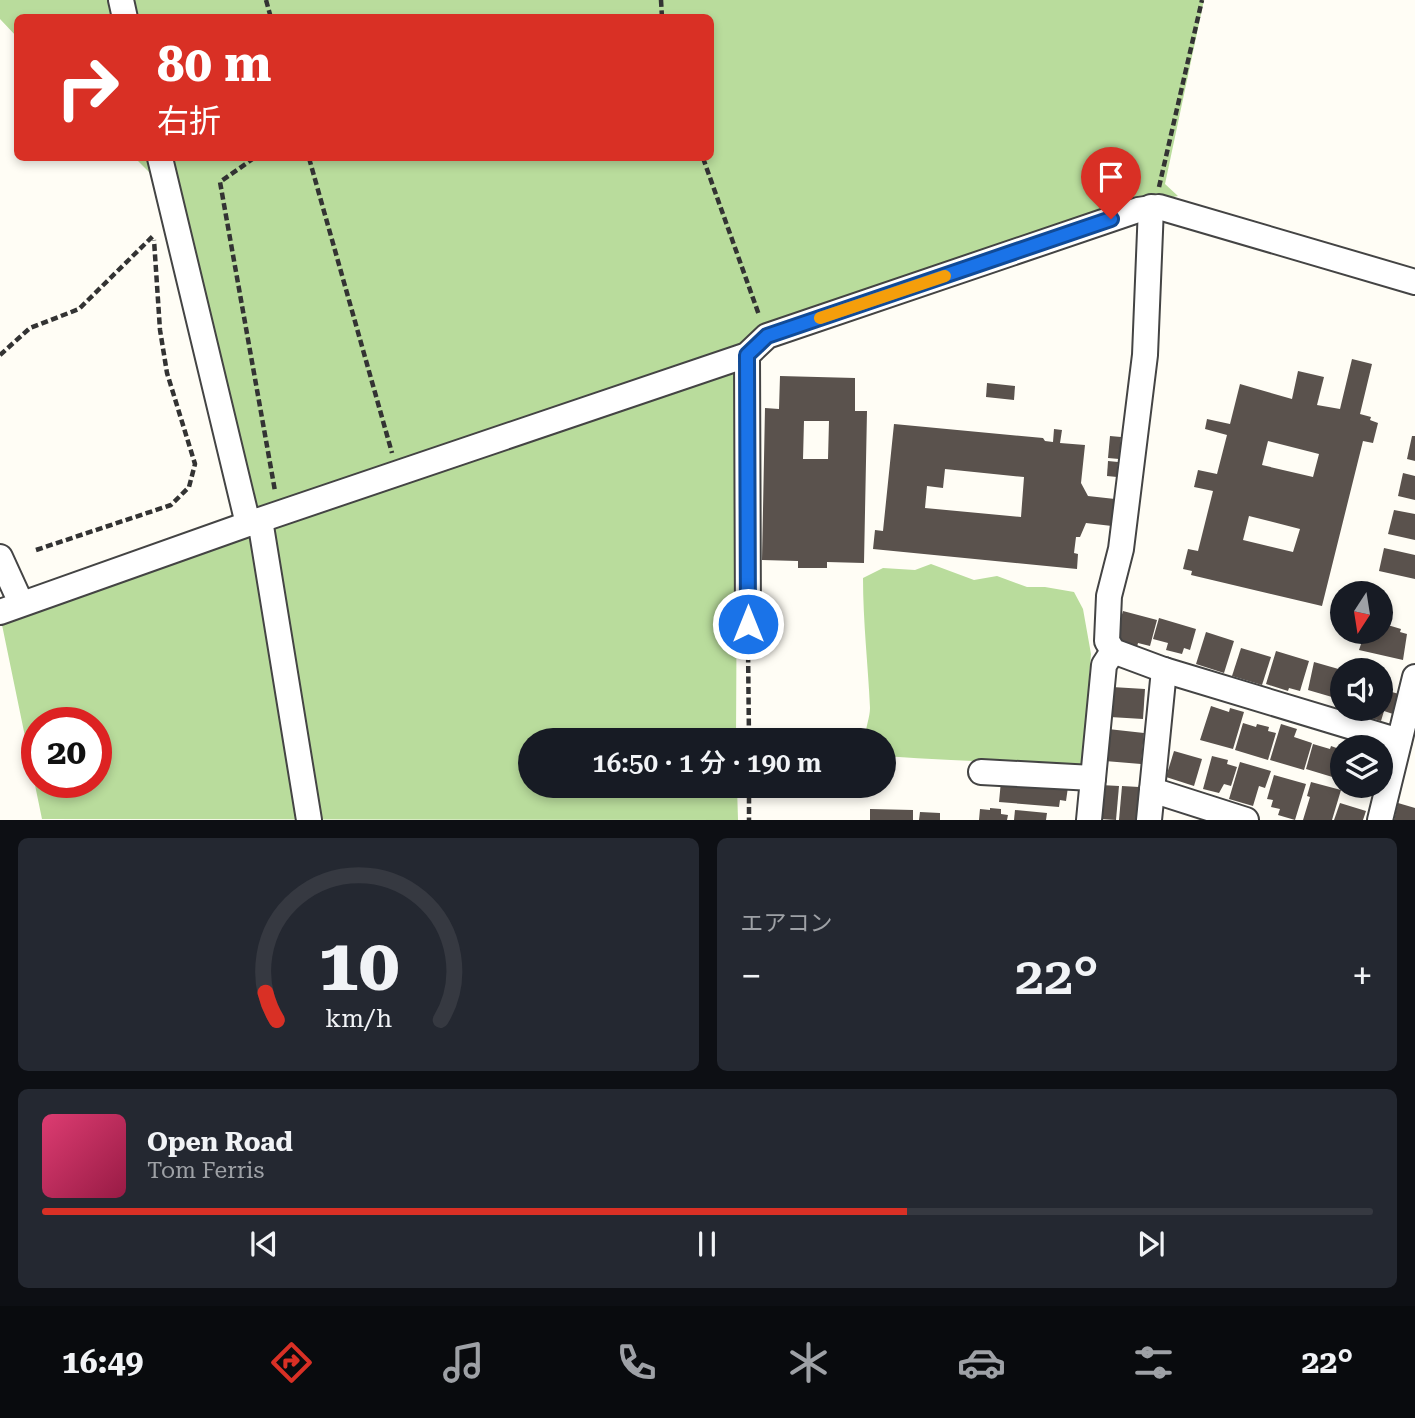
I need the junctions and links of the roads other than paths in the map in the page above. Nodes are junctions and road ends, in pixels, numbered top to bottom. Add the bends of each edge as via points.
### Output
1 (161, 161) edge
2 (1155, 207) junction
3 (1415, 282) edge
4 (747, 355) junction
5 (263, 519) junction
6 (0, 557) edge
7 (10, 607) edge
8 (748, 624) road end
9 (1113, 650) junction
10 (1164, 670) junction
11 (1415, 677) edge
12 (1399, 741) junction
13 (981, 772) dead end
14 (1093, 778) junction
15 (1152, 790) junction
16 (309, 820) edge
17 (1089, 820) edge
18 (1149, 820) edge
19 (1247, 820) edge
20 (1380, 820) edge

1 - 5 street
2 - 3 street
2 - 4 street via 767,336
2 - 9 street via 1146,355 1121,550 1105,635
4 - 5 street
4 - 8 street
5 - 7 street
5 - 16 street
6 - 7 street
9 - 10 street
9 - 14 street via 1104,665
10 - 12 street
10 - 15 street
11 - 12 street
12 - 20 street
13 - 14 street
14 - 17 street
15 - 18 street
15 - 19 street

